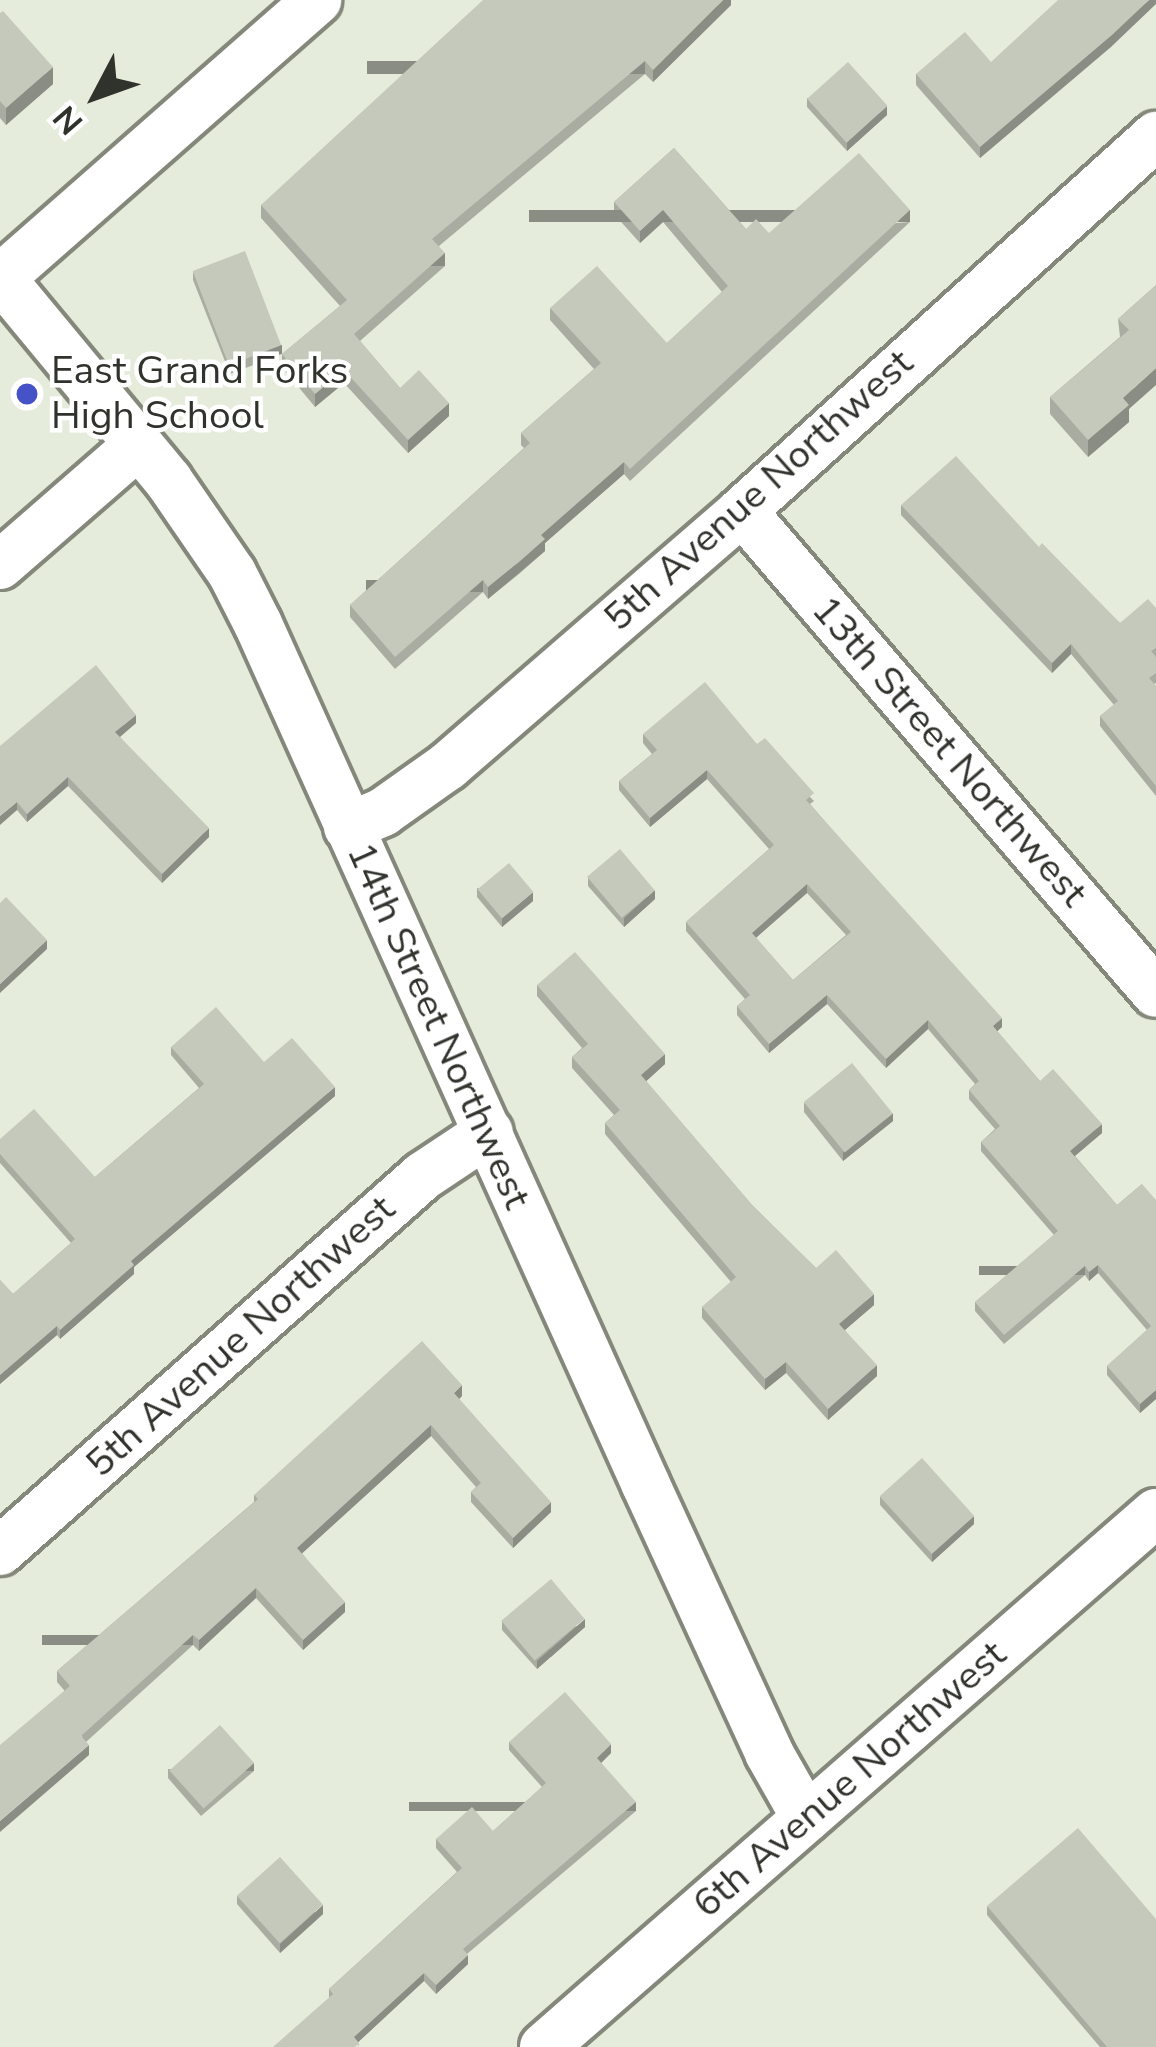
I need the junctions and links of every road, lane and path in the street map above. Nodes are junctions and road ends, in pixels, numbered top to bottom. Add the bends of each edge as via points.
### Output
1 (317, 0) edge
2 (1156, 136) edge
3 (0, 278) edge
4 (138, 445) junction
5 (742, 511) junction
6 (0, 565) edge
7 (348, 826) junction
8 (1156, 993) edge
9 (489, 1132) junction
10 (1156, 1513) edge
11 (0, 1551) edge
12 (806, 1818) junction
13 (544, 2047) edge

1 - 3 street
2 - 5 street, 5th Avenue Northwest
3 - 4 street, 14th Street Northwest
4 - 6 street
4 - 7 street, 14th Street Northwest via 232,573
5 - 7 street, 5th Avenue Northwest via 448,766
5 - 8 street, 13th Street Northwest
7 - 9 street, 14th Street Northwest
9 - 11 street, 5th Avenue Northwest via 423,1176
9 - 12 street, 14th Street Northwest
10 - 12 street, 6th Avenue Northwest
12 - 13 street, 6th Avenue Northwest

